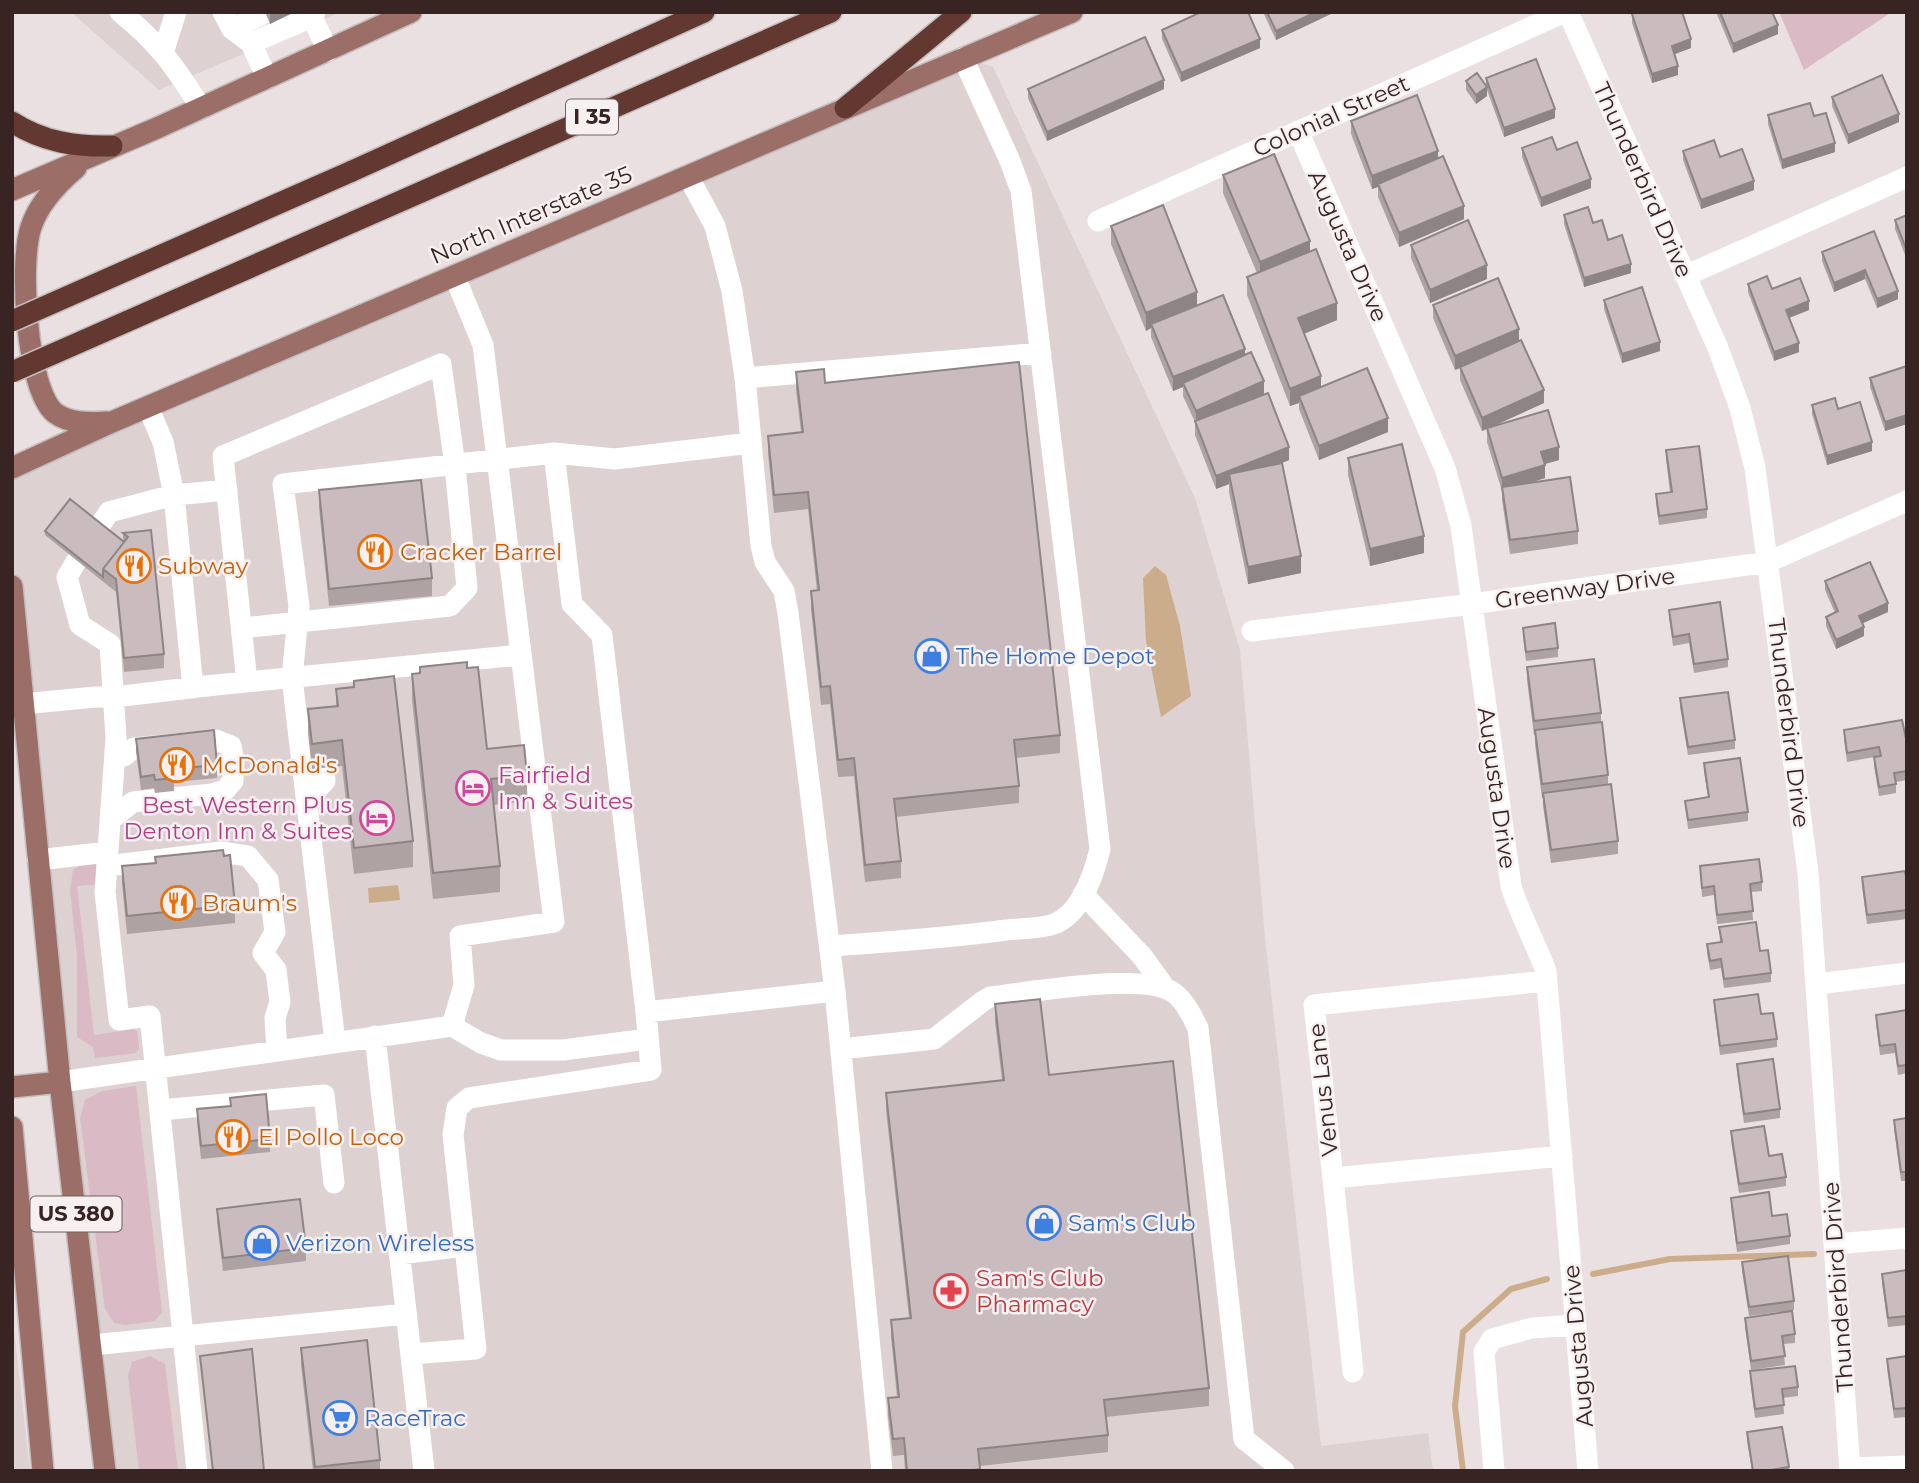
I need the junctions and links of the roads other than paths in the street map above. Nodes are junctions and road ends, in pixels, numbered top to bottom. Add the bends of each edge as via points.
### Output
1 (120, 12) edge
2 (176, 12) edge
3 (704, 12) edge
4 (831, 12) edge
5 (961, 12) edge
6 (1072, 12) edge
7 (1566, 12) edge
8 (265, 13) edge
9 (314, 14) edge
10 (404, 14) edge
11 (227, 21) edge
12 (251, 43) junction
13 (328, 51) junction
14 (163, 53) junction
15 (963, 58) junction
16 (267, 78) junction
17 (201, 108) junction
18 (845, 108) junction
19 (12, 122) edge
20 (1297, 131) junction
21 (105, 150) junction
22 (688, 176) junction
23 (1907, 177) edge
24 (12, 190) edge
25 (1098, 221) dead end
26 (1685, 276) junction
27 (455, 277) junction
28 (12, 321) edge
29 (1041, 353) junction
30 (12, 372) edge
31 (745, 378) junction
32 (148, 407) junction
33 (112, 422) junction
34 (751, 443) junction
35 (554, 453) junction
36 (497, 459) junction
37 (455, 466) junction
38 (12, 468) edge
39 (227, 490) junction
40 (174, 495) junction
41 (1907, 500) edge
42 (99, 527) edge
43 (77, 560) edge
44 (1768, 562) junction
45 (12, 586) edge
46 (1472, 604) junction
47 (297, 622) junction
48 (242, 628) junction
49 (1252, 631) dead end
50 (520, 655) junction
51 (292, 678) junction
52 (247, 682) junction
53 (193, 688) junction
54 (115, 697) junction
55 (23, 704) junction
56 (115, 756) junction
57 (110, 820) junction
58 (107, 859) junction
59 (38, 860) junction
60 (1083, 894) junction
61 (830, 946) junction
62 (1907, 973) edge
63 (1546, 981) junction
64 (1817, 984) junction
65 (1164, 988) junction
66 (835, 991) junction
67 (646, 1012) junction
68 (452, 1026) junction
69 (375, 1036) junction
70 (648, 1039) junction
71 (334, 1042) junction
72 (841, 1049) junction
73 (278, 1051) junction
74 (155, 1068) junction
75 (60, 1082) junction
76 (12, 1087) edge
77 (160, 1110) junction
78 (12, 1126) edge
79 (1562, 1156) junction
80 (1332, 1178) junction
81 (334, 1183) dead end
82 (12, 1207) edge
83 (1907, 1238) edge
84 (1835, 1244) junction
85 (465, 1246) junction
86 (399, 1254) junction
87 (25, 1265) junction
88 (406, 1314) junction
89 (1576, 1325) junction
90 (183, 1336) junction
91 (92, 1345) junction
92 (411, 1354) junction
93 (1353, 1372) dead end
94 (1907, 1466) edge
95 (1850, 1469) edge
96 (43, 1471) edge
97 (105, 1471) edge
98 (197, 1471) edge
99 (424, 1471) edge
100 (882, 1471) edge
101 (1284, 1471) edge
102 (1494, 1471) edge
103 (1588, 1471) edge

1 - 14 street
2 - 14 street
3 - 28 highway, I 35, bridge
4 - 30 highway, I 35, bridge
5 - 18 highway
6 - 15 main road, North Interstate 35
7 - 20 street, Colonial Street
7 - 26 street, Thunderbird Drive
8 - 11 street
9 - 12 street
9 - 13 street
10 - 13 main road
11 - 12 street
12 - 16 street
13 - 16 main road
14 - 17 street
15 - 18 main road, North Interstate 35
15 - 29 street via 1021,191
16 - 17 main road
17 - 21 main road
18 - 22 main road, North Interstate 35
19 - 21 highway via 54,142
20 - 25 street, Colonial Street
20 - 46 street, Augusta Drive via 1445,468 1461,526
21 - 24 main road
21 - 33 main road via 58,183 44,201 31,226 25,285 29,335 45,401 69,420
22 - 27 main road, North Interstate 35
22 - 31 street via 724,253
23 - 26 street
26 - 44 street, Thunderbird Drive via 1740,408 1755,468
27 - 32 main road, North Interstate 35
27 - 36 street via 483,345
29 - 31 street
29 - 60 street via 1100,849
31 - 34 street
32 - 33 main road, North Interstate 35
32 - 40 street via 163,442
33 - 38 main road, North Interstate 35
34 - 35 street via 615,459
34 - 61 street via 761,546 765,562 784,590 788,613
35 - 36 street
35 - 67 street via 572,604 602,635
36 - 37 street
36 - 50 street
37 - 39 street via 441,364 223,456
37 - 47 street via 467,588 450,606
37 - 47 street via 283,484 299,606
39 - 40 street
39 - 48 street
40 - 42 street via 109,512
40 - 53 street
41 - 44 street, Greenway Drive
43 - 54 street via 67,577 79,625 110,644
44 - 46 street, Greenway Drive
44 - 64 street, Thunderbird Drive via 1808,873
45 - 55 main road, US 380
46 - 49 street, Greenway Drive
46 - 63 street, Augusta Drive via 1511,886
47 - 48 street
47 - 51 street
48 - 52 street
50 - 51 street
50 - 68 street via 554,922 460,936 464,985
51 - 52 street
51 - 71 street
52 - 53 street
53 - 54 street
54 - 55 street
54 - 56 street
55 - 59 main road, US 380
56 - 57 street
56 - 57 street via 134,748 216,740 231,746 234,771 225,790 133,802
57 - 58 street
58 - 59 street
58 - 73 street via 221,852 248,856 268,880 275,932 263,953 276,970
58 - 74 street via 105,892 119,1020 150,1016
59 - 75 main road, US 380
60 - 61 street via 1054,924
60 - 65 street via 1142,956
61 - 66 street
62 - 64 street
63 - 79 street, Augusta Drive
63 - 80 street, Venus Lane via 1314,1005
64 - 84 street, Thunderbird Drive
65 - 72 street via 1128,982 990,997 934,1039
65 - 101 street via 1188,1008 1198,1028 1244,1439
66 - 67 street
66 - 72 street
67 - 70 street
68 - 69 street
68 - 70 street via 501,1050 563,1050
69 - 71 street
69 - 86 street
70 - 85 street via 651,1070 469,1098 457,1108 453,1135
71 - 73 street
72 - 100 street
73 - 74 street
74 - 75 street
74 - 77 street
75 - 76 main road
75 - 91 main road, US 380
77 - 81 street via 324,1095
77 - 90 street
78 - 87 main road, US 380
79 - 80 street, Venus Lane
79 - 89 street, Augusta Drive
80 - 93 street
82 - 87 street
83 - 84 street
84 - 95 street, Thunderbird Drive
85 - 86 street
85 - 92 street via 476,1349
86 - 88 street
87 - 96 main road, US 380
88 - 90 street
88 - 92 street
89 - 102 street via 1532,1328 1492,1339 1484,1352
89 - 103 street, Augusta Drive
90 - 91 street
90 - 98 street
91 - 97 main road, US 380
92 - 99 street
94 - 95 street

